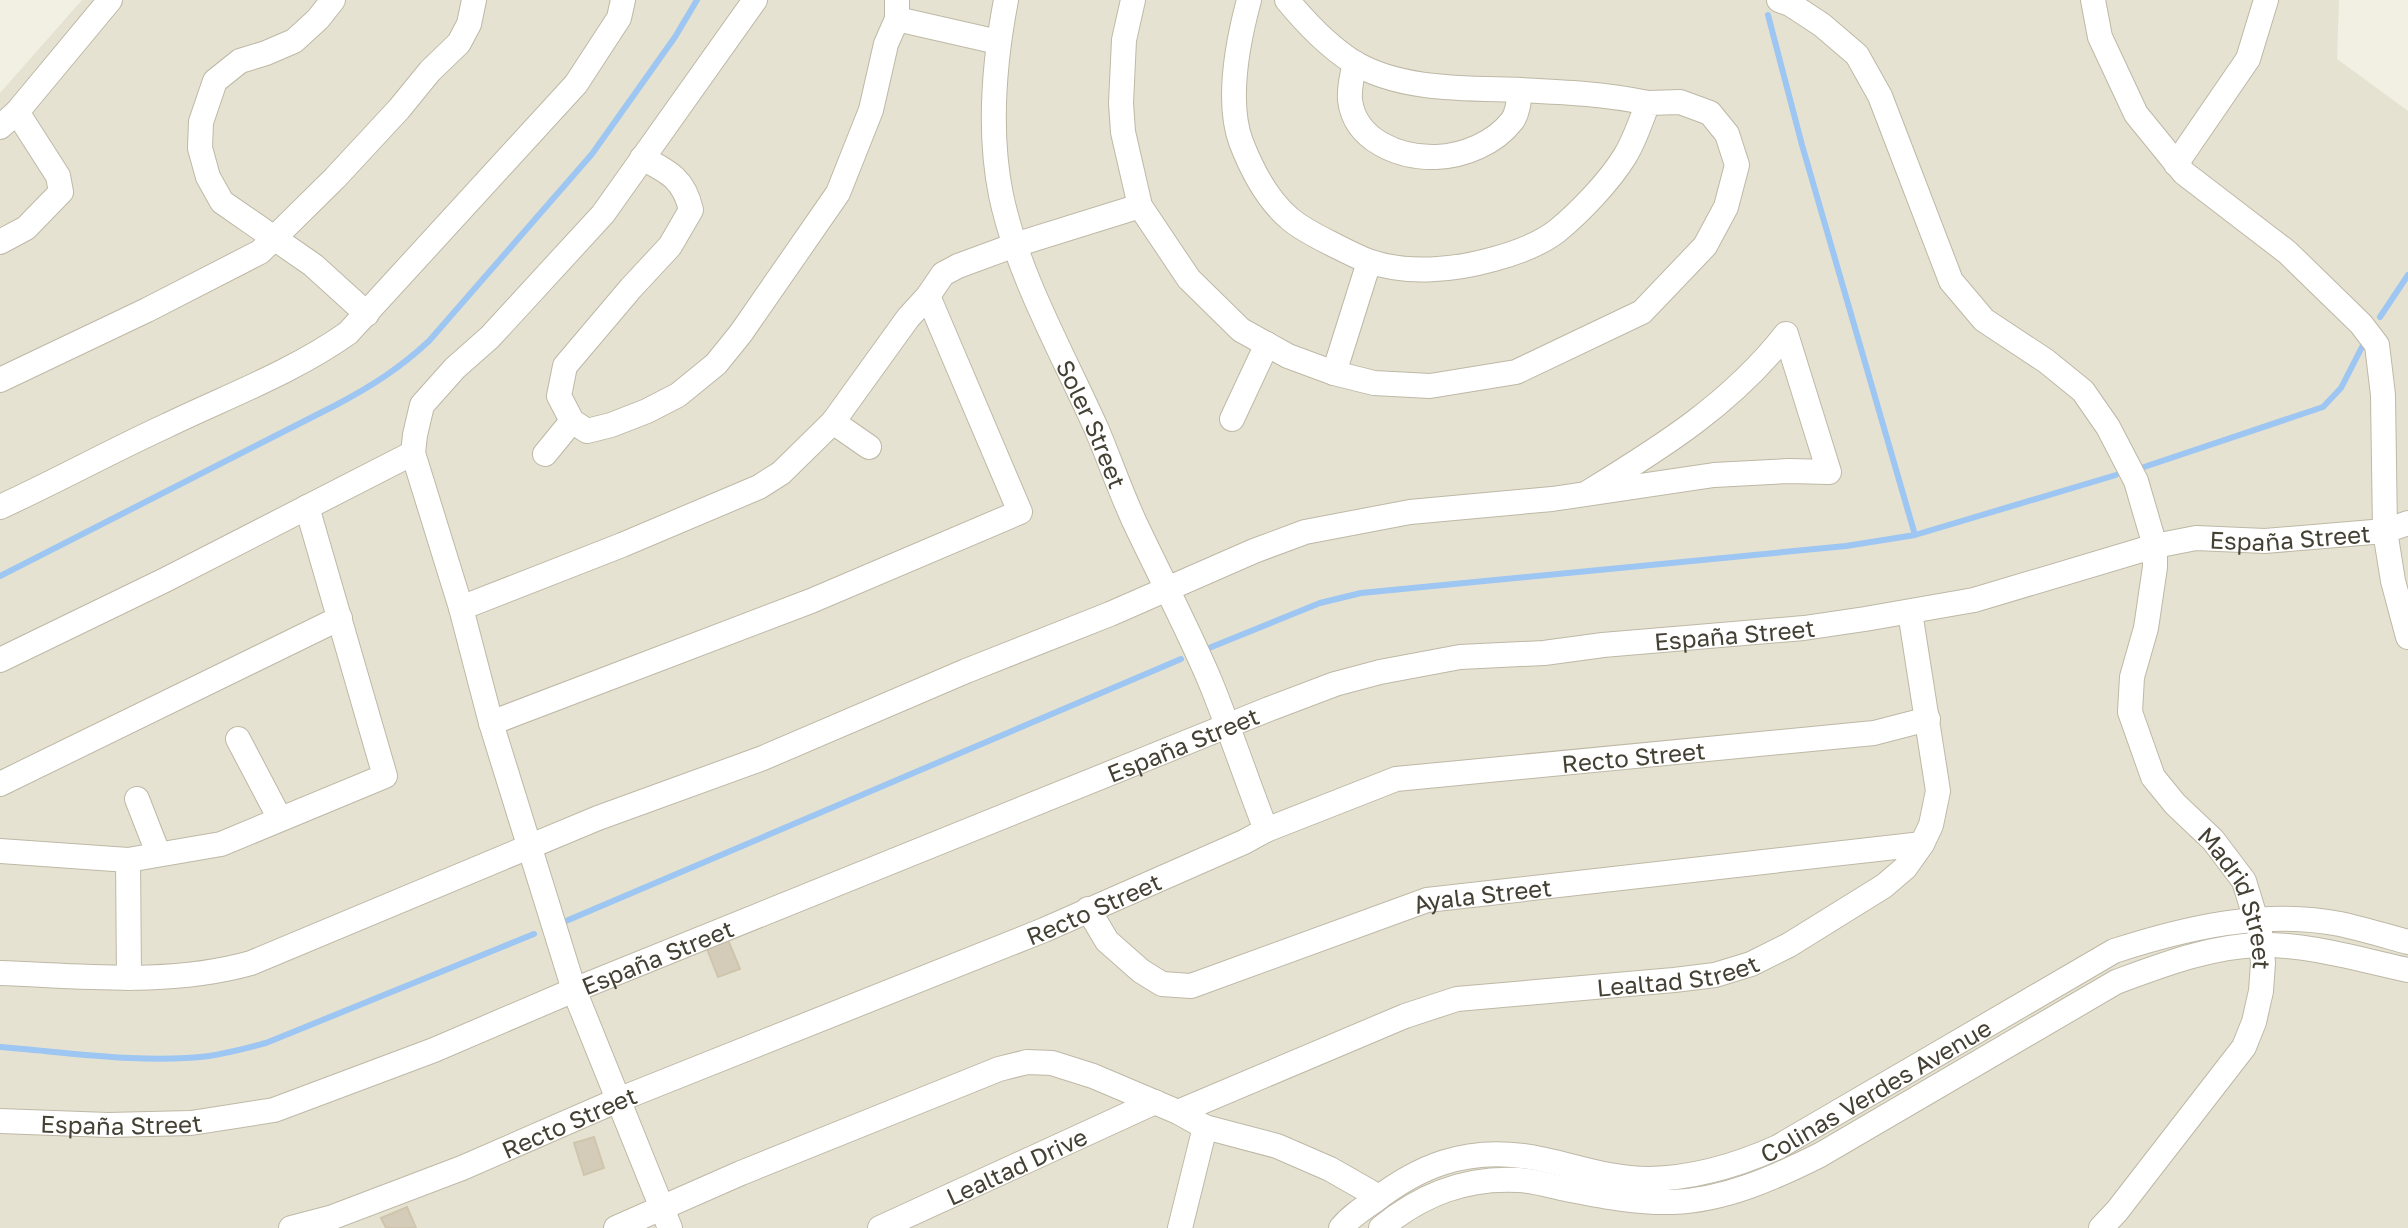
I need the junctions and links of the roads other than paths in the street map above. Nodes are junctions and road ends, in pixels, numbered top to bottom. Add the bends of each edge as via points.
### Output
1 (110, 0) edge
2 (333, 0) edge
3 (474, 0) edge
4 (623, 0) edge
5 (755, 0) edge
6 (1006, 0) edge
7 (1133, 0) edge
8 (1249, 0) edge
9 (1287, 0) edge
10 (1779, 0) edge
11 (2093, 0) edge
12 (2266, 0) edge
13 (897, 10) edge
14 (998, 42) junction
15 (1355, 63) junction
16 (1520, 90) junction
17 (1648, 103) junction
18 (9, 120) edge
19 (642, 158) junction
20 (2176, 164) junction
21 (1140, 206) junction
22 (274, 239) junction
23 (0, 242) edge
24 (1015, 245) junction
25 (1369, 262) junction
26 (928, 296) junction
27 (367, 314) junction
28 (1267, 344) junction
29 (1334, 373) junction
30 (0, 380) edge
31 (1232, 419) dead end
32 (572, 421) junction
33 (833, 422) junction
34 (869, 447) dead end
35 (414, 453) junction
36 (545, 454) dead end
37 (1587, 493) junction
38 (0, 507) edge
39 (307, 508) junction
40 (2397, 527) edge
41 (2155, 546) junction
42 (1167, 589) junction
43 (461, 608) junction
44 (1910, 612) junction
45 (340, 618) junction
46 (2408, 637) edge
47 (0, 660) edge
48 (1928, 719) junction
49 (491, 723) junction
50 (1227, 727) junction
51 (238, 739) dead end
52 (0, 785) edge
53 (137, 799) dead end
54 (281, 819) junction
55 (1266, 830) junction
56 (1922, 844) junction
57 (528, 846) junction
58 (0, 851) edge
59 (158, 853) junction
60 (128, 860) junction
61 (1088, 909) junction
62 (2256, 921) junction
63 (2408, 942) edge
64 (2261, 945) junction
65 (2408, 970) edge
66 (0, 973) edge
67 (129, 978) junction
68 (574, 990) junction
69 (618, 1100) junction
70 (1166, 1107) junction
71 (0, 1121) edge
72 (1205, 1127) junction
73 (1379, 1197) junction
74 (666, 1218) edge
75 (291, 1228) edge
76 (616, 1228) edge
77 (880, 1228) edge
78 (1180, 1228) edge
79 (1341, 1228) edge
80 (1381, 1228) edge
81 (2101, 1228) edge

1 - 18 street
2 - 22 street via 294,41 240,61 215,81 201,122 205,168 222,202
3 - 22 street via 459,43
4 - 27 street via 619,18 576,84
5 - 19 street
6 - 14 street, Soler Street
7 - 21 street via 1124,40 1121,103
8 - 25 street via 1236,73 1234,107 1240,140 1269,194 1289,218
9 - 15 street
10 - 41 street, Madrid Street via 1822,25 1857,55 1880,96 1951,281 1984,320 2083,391 2132,472
11 - 20 street via 2100,37 2136,114
12 - 20 street via 2248,59
13 - 14 street
13 - 32 street via 871,110 838,193 716,365 678,395 611,425 587,430
14 - 24 street, Soler Street via 996,159
15 - 16 street via 1399,80 1442,88
15 - 16 street via 1350,101 1362,129 1374,140 1408,153 1436,157 1478,147 1514,120
16 - 17 street via 1610,95
17 - 25 street via 1625,156 1606,180 1556,232 1529,248 1471,266 1443,269
17 - 29 street via 1680,102 1710,113 1727,134 1737,165 1726,207 1705,246 1642,312 1516,372 1430,386 1374,383
18 - 23 street via 58,176 61,192 26,229
19 - 32 street via 670,173 687,192 691,210 670,246 565,366 559,396
19 - 35 street via 603,214 422,405
20 - 40 street via 2287,252 2377,345
21 - 24 street
21 - 28 street via 1189,279 1241,330
22 - 27 street via 313,265
22 - 30 street via 260,252
24 - 26 street via 943,274
24 - 42 street, Soler Street
25 - 29 street
26 - 33 street
26 - 49 street via 1020,512 811,600
27 - 38 street via 316,356
28 - 29 street
28 - 31 street
32 - 36 street
33 - 34 street
33 - 43 street via 781,473 759,487
35 - 39 street
35 - 43 street
37 - 37 street via 1702,417 1759,366 1786,334 1829,472 1714,475
37 - 42 street via 1410,512 1305,532
39 - 45 street
39 - 47 street
40 - 41 street, España Street via 2264,541 2196,538
40 - 46 street via 2393,581
41 - 44 street, España Street via 1974,600
41 - 62 street, Madrid Street via 2130,712 2153,777 2228,858 2244,881
42 - 50 street, Soler Street
42 - 57 street via 763,758
43 - 49 street
44 - 48 street, Lealtad Street
44 - 50 street, España Street via 1804,628 1460,657 1335,684
45 - 52 street
45 - 54 street via 385,776
48 - 55 street, Recto Street via 1874,733 1396,779
48 - 56 street, Lealtad Street via 1938,791
49 - 57 street
50 - 55 street, Soler Street
50 - 68 street, España Street
51 - 54 street
53 - 59 street
54 - 59 street via 221,844
55 - 61 street, Recto Street
56 - 61 street, Ayala Street via 1427,900 1191,986 1162,984 1141,971 1107,941
56 - 70 street, Lealtad Street via 1884,886 1751,964 1687,979 1457,999 1405,1016 1260,1079
57 - 67 street via 251,963 220,972
57 - 68 street
58 - 60 street
59 - 60 street
60 - 67 street
61 - 69 street, Recto Street
62 - 63 street, Colinas Verdes Avenue via 2338,924
62 - 64 street, Madrid Street
62 - 73 street, Colinas Verdes Avenue via 2220,923 2114,951 1778,1147 1744,1162 1687,1177 1647,1179 1491,1154 1448,1160 1415,1172
64 - 65 street, Colinas Verdes Avenue
64 - 80 street, Colinas Verdes Avenue via 2166,963 2116,982 1819,1155 1727,1194 1674,1202 1617,1199 1521,1180 1478,1181 1405,1208
64 - 81 street, Madrid Street via 2261,991 2244,1047
66 - 67 street
68 - 69 street
68 - 71 street, España Street via 274,1111 191,1123
69 - 74 street
69 - 75 street, Recto Street via 462,1168 333,1217
70 - 72 street
70 - 74 street via 1093,1076 1052,1063 1027,1062 999,1069 754,1168
70 - 77 street, Lealtad Drive
72 - 73 street via 1276,1146
72 - 78 street
73 - 79 street, Colinas Verdes Avenue
74 - 76 street

